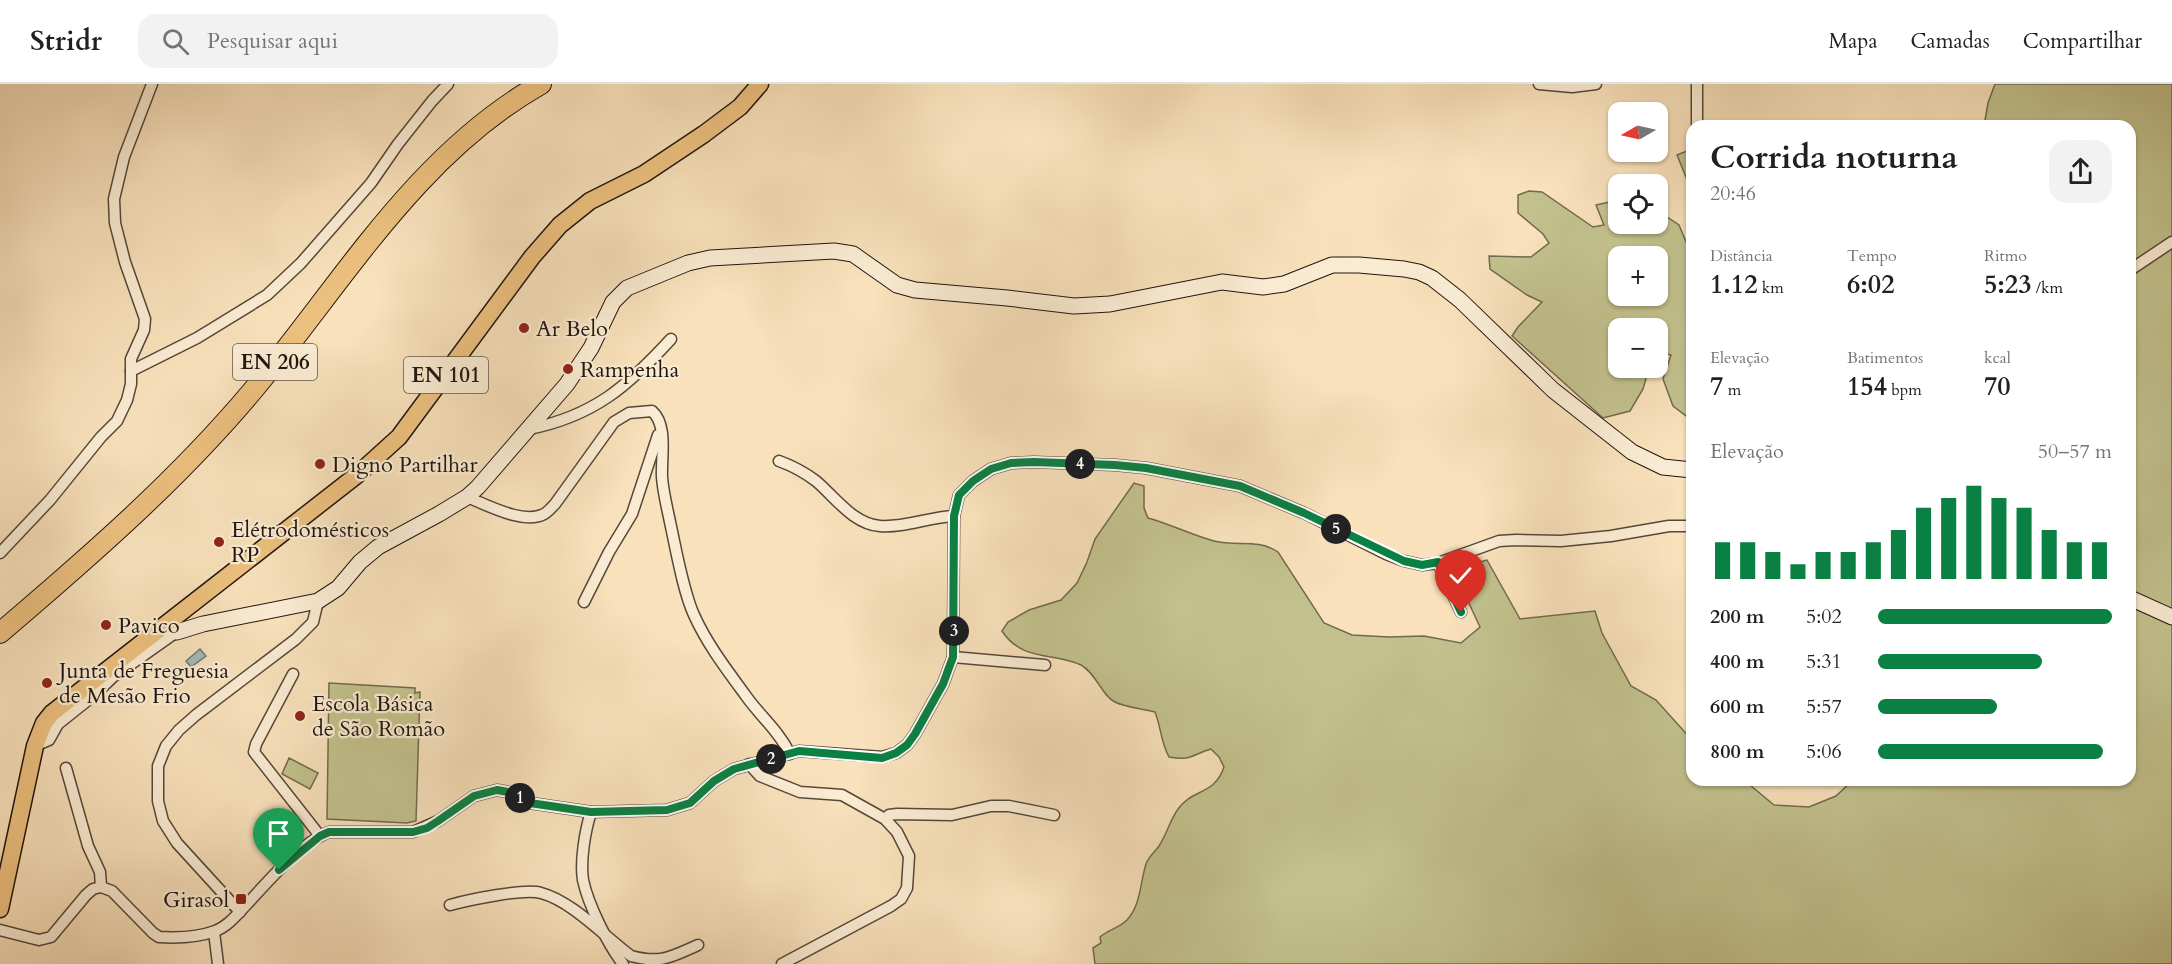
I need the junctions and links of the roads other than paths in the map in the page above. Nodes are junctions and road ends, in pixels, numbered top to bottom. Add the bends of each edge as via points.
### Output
1 (152, 84) edge
2 (448, 84) edge
3 (523, 84) edge
4 (541, 84) edge
5 (760, 84) edge
6 (1539, 84) edge
7 (1596, 84) edge
8 (1697, 84) edge
9 (1697, 120) edge
10 (2172, 242) edge
11 (2136, 266) edge
12 (671, 339) dead end
13 (131, 370) junction
14 (660, 426) junction
15 (529, 429) junction
16 (779, 460) dead end
17 (1686, 469) edge
18 (467, 497) junction
19 (954, 516) junction
20 (1686, 526) edge
21 (0, 552) edge
22 (1438, 562) junction
23 (318, 601) junction
24 (2136, 601) edge
25 (584, 602) dead end
26 (1461, 612) dead end
27 (0, 615) edge
28 (2172, 617) edge
29 (186, 621) junction
30 (0, 633) edge
31 (953, 657) junction
32 (1045, 665) dead end
33 (293, 674) dead end
34 (35, 746) junction
35 (790, 754) junction
36 (749, 764) junction
37 (66, 768) dead end
38 (591, 812) junction
39 (1054, 815) dead end
40 (885, 819) junction
41 (320, 836) junction
42 (100, 887) junction
43 (450, 905) dead end
44 (0, 909) edge
45 (240, 912) junction
46 (0, 930) edge
47 (214, 932) junction
48 (607, 938) junction
49 (698, 945) dead end
50 (787, 963) edge
51 (218, 964) edge
52 (623, 964) edge

1 - 13 street via 124,157 114,198 115,223 145,319 131,358
2 - 13 street via 364,192 267,295 197,338
3 - 27 highway, EN 206 via 448,140 412,179 242,395 178,462 121,515
4 - 30 highway, EN 206 via 510,101 459,142 399,205 254,390 156,495
5 - 29 main road, EN 101 via 740,107 704,134 644,174 590,201 560,225 399,437
6 - 7 street
8 - 9 street
10 - 11 street
12 - 15 street via 610,396 576,415
13 - 21 street via 128,400 117,421 51,500
14 - 18 street via 652,411 629,413 615,422 545,514 531,518 511,514
14 - 25 street via 632,514
14 - 35 street via 662,479 693,613 726,668 783,739
15 - 17 street via 567,384 591,348 613,302 627,288 710,258 834,251 853,254 897,285 915,290 1074,306 1110,304 1222,282 1284,285 1332,265 1347,264 1404,269 1432,278 1553,390 1632,452 1663,467
15 - 18 street
16 - 19 street via 817,482 864,522 879,526
18 - 23 street via 378,546 338,588
19 - 22 street via 959,495 991,469 1034,462 1115,465 1240,486 1404,561 1422,565
19 - 31 street
20 - 22 street via 1561,541 1499,542
22 - 26 street
23 - 29 street
23 - 45 street via 313,622 179,730 166,746 158,766 158,801 163,822 177,843
24 - 28 street
29 - 34 street via 58,724 50,740
29 - 34 main road, EN 101 via 155,632 52,713
31 - 32 street
31 - 35 street via 915,734 896,753 882,758 813,751
33 - 41 street via 254,752
34 - 44 main road, EN 101
35 - 36 street
36 - 38 street via 727,772 679,808
36 - 40 street via 760,776 800,792 842,795
37 - 42 street via 88,846 100,872
38 - 41 street via 530,803 497,790 474,796 427,828 413,832 329,832
38 - 48 street via 585,829 583,880
39 - 40 street via 991,806 952,815 897,814
40 - 50 street via 909,856 907,888 900,899
41 - 45 street via 279,870
42 - 46 street via 86,895 51,937 39,940
42 - 47 street via 112,891 159,937
43 - 48 street via 540,892 562,902
45 - 47 street
47 - 51 street
48 - 49 street via 631,956 656,962
48 - 52 street

